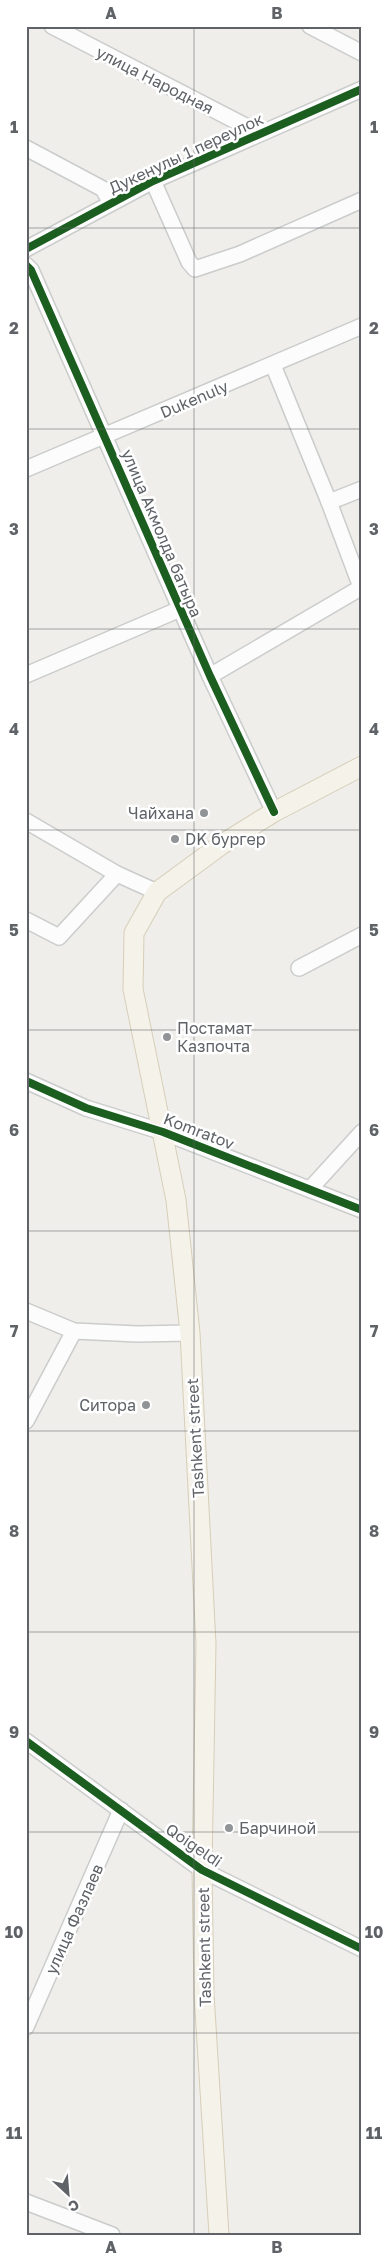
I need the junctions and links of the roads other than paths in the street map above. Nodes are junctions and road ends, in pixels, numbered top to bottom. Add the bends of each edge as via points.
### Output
1 (52, 26) edge
2 (310, 26) edge
3 (362, 53) edge
4 (362, 89) edge
5 (259, 133) junction
6 (26, 148) edge
7 (154, 181) junction
8 (362, 200) edge
9 (111, 203) junction
10 (26, 249) edge
11 (26, 265) edge
12 (362, 326) edge
13 (273, 365) junction
14 (105, 436) junction
15 (26, 469) edge
16 (362, 489) edge
17 (329, 502) junction
18 (361, 587) edge
19 (180, 609) junction
20 (26, 674) edge
21 (210, 676) junction
22 (362, 766) edge
23 (274, 812) junction
24 (26, 821) edge
25 (117, 874) junction
26 (157, 892) junction
27 (26, 920) edge
28 (362, 935) edge
29 (299, 968) dead end
30 (26, 1082) edge
31 (164, 1132) junction
32 (362, 1132) edge
33 (310, 1189) junction
34 (362, 1210) edge
35 (26, 1311) edge
36 (74, 1331) junction
37 (190, 1333) junction
38 (26, 1421) edge
39 (26, 1741) edge
40 (121, 1810) junction
41 (202, 1870) junction
42 (362, 1949) edge
43 (26, 2027) edge
44 (26, 2202) edge
45 (112, 2235) edge
46 (220, 2235) edge

1 - 5 street, улица Народная
2 - 3 street
4 - 5 street, Дукенулы 1 переулок
5 - 7 street, Дукенулы 1 переулок
6 - 9 street via 103,189
7 - 8 street via 195,270 240,254
7 - 9 street, Дукенулы 1 переулок
9 - 10 street, Дукенулы 1 переулок
11 - 14 street, улица Акмолда батыра
12 - 13 street, Dukenuly
13 - 14 street, Dukenuly
13 - 17 street
14 - 15 street, Dukenuly
14 - 19 street, улица Акмолда батыра
16 - 17 street
17 - 18 street
18 - 21 street
19 - 20 street
19 - 21 street, улица Акмолда батыра
21 - 23 street, улица Акмолда батыра
22 - 23 main road, Tashkent street
23 - 26 main road, Tashkent street via 221,845
24 - 25 street
25 - 26 street
25 - 27 street via 59,937
26 - 31 main road, Tashkent street via 134,933 133,989
28 - 29 street
30 - 31 street, Komratov via 86,1108
31 - 33 street, Komratov
31 - 37 main road, Tashkent street via 176,1200
32 - 33 street
33 - 34 street, Komratov
35 - 36 street
36 - 37 street
36 - 38 street
37 - 41 main road, Tashkent street via 206,1644
39 - 40 street, Qoigeldi
40 - 41 street, Qoigeldi
40 - 43 street, улица Фазлаев
41 - 42 street, Qoigeldi
41 - 46 main road, Tashkent street via 204,1994
44 - 45 street

